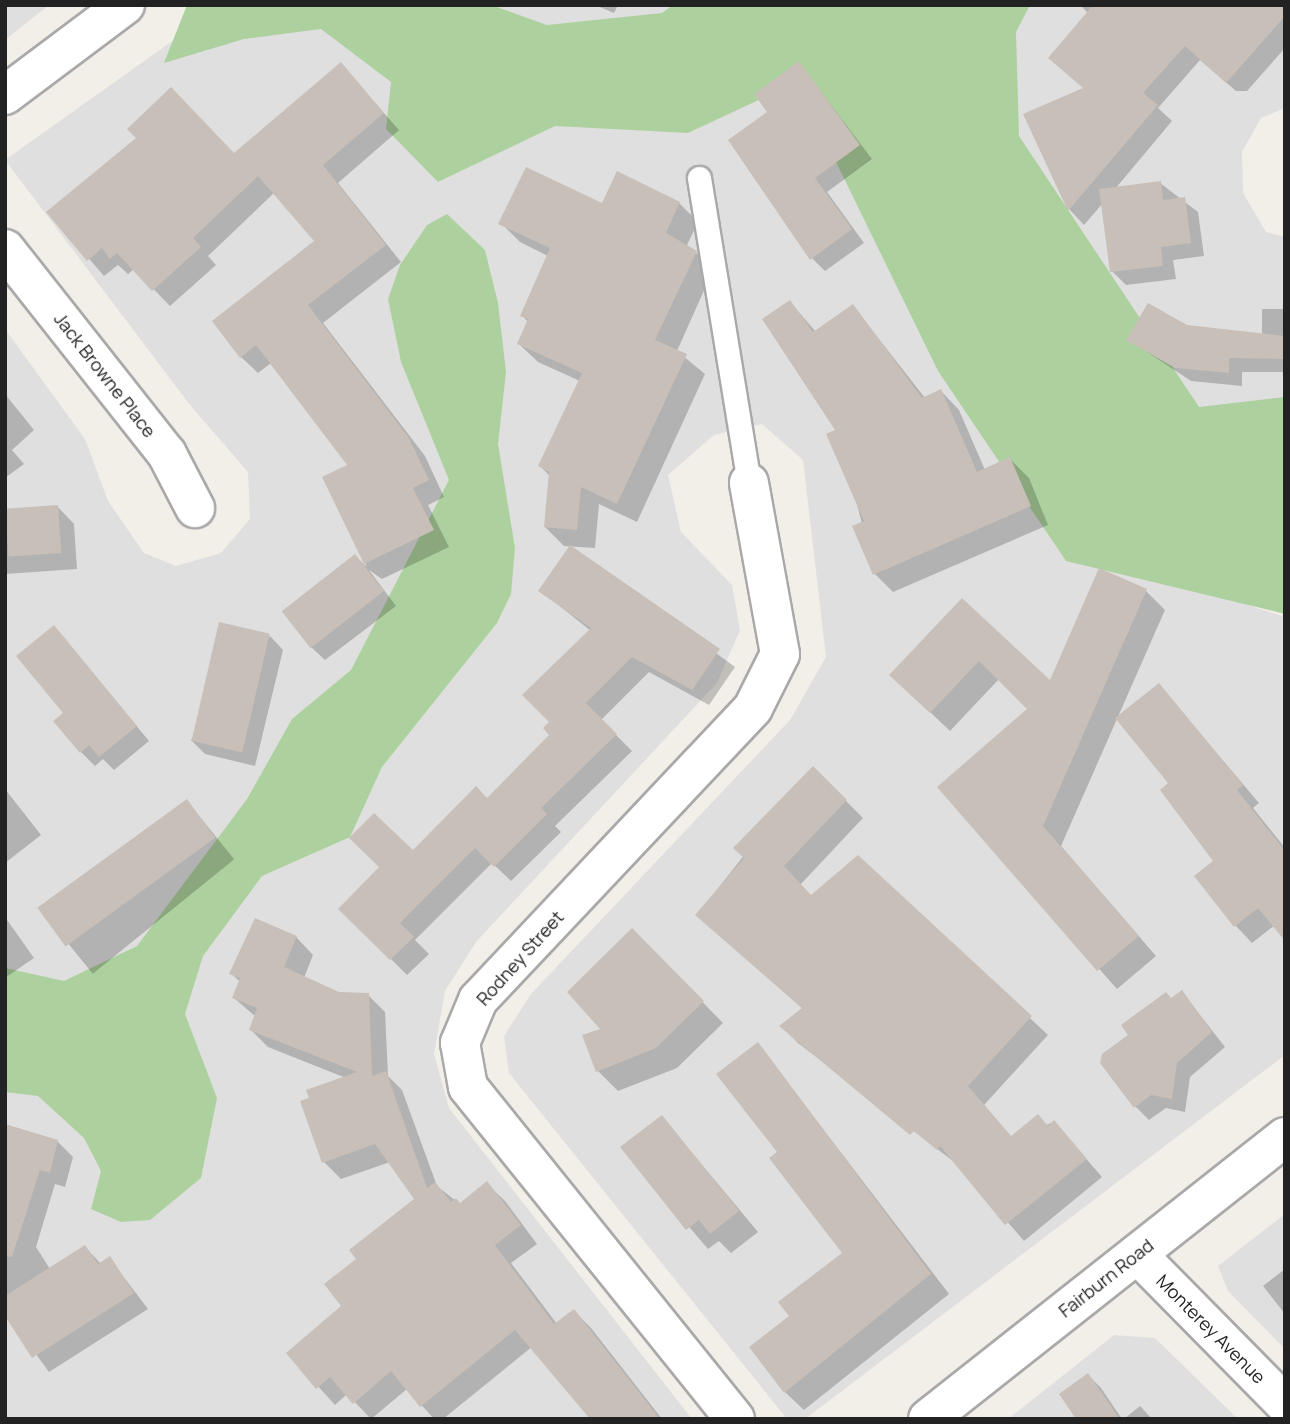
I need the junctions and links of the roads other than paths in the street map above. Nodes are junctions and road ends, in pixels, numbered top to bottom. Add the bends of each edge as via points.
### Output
1 (125, 5) edge
2 (5, 95) edge
3 (699, 178) dead end
4 (5, 248) edge
5 (750, 483) joint
6 (195, 508) dead end
7 (1285, 1137) edge
8 (1137, 1254) junction
9 (1285, 1404) edge
10 (735, 1419) edge
11 (928, 1419) edge

1 - 2 street
3 - 5 lane
4 - 6 street, Jack Browne Place via 167,454
5 - 10 street, Rodney Street via 780,654 753,708 478,1000 460,1043 468,1087
7 - 8 street, Fairburn Road
8 - 9 street, Monterey Avenue
8 - 11 street, Fairburn Road

